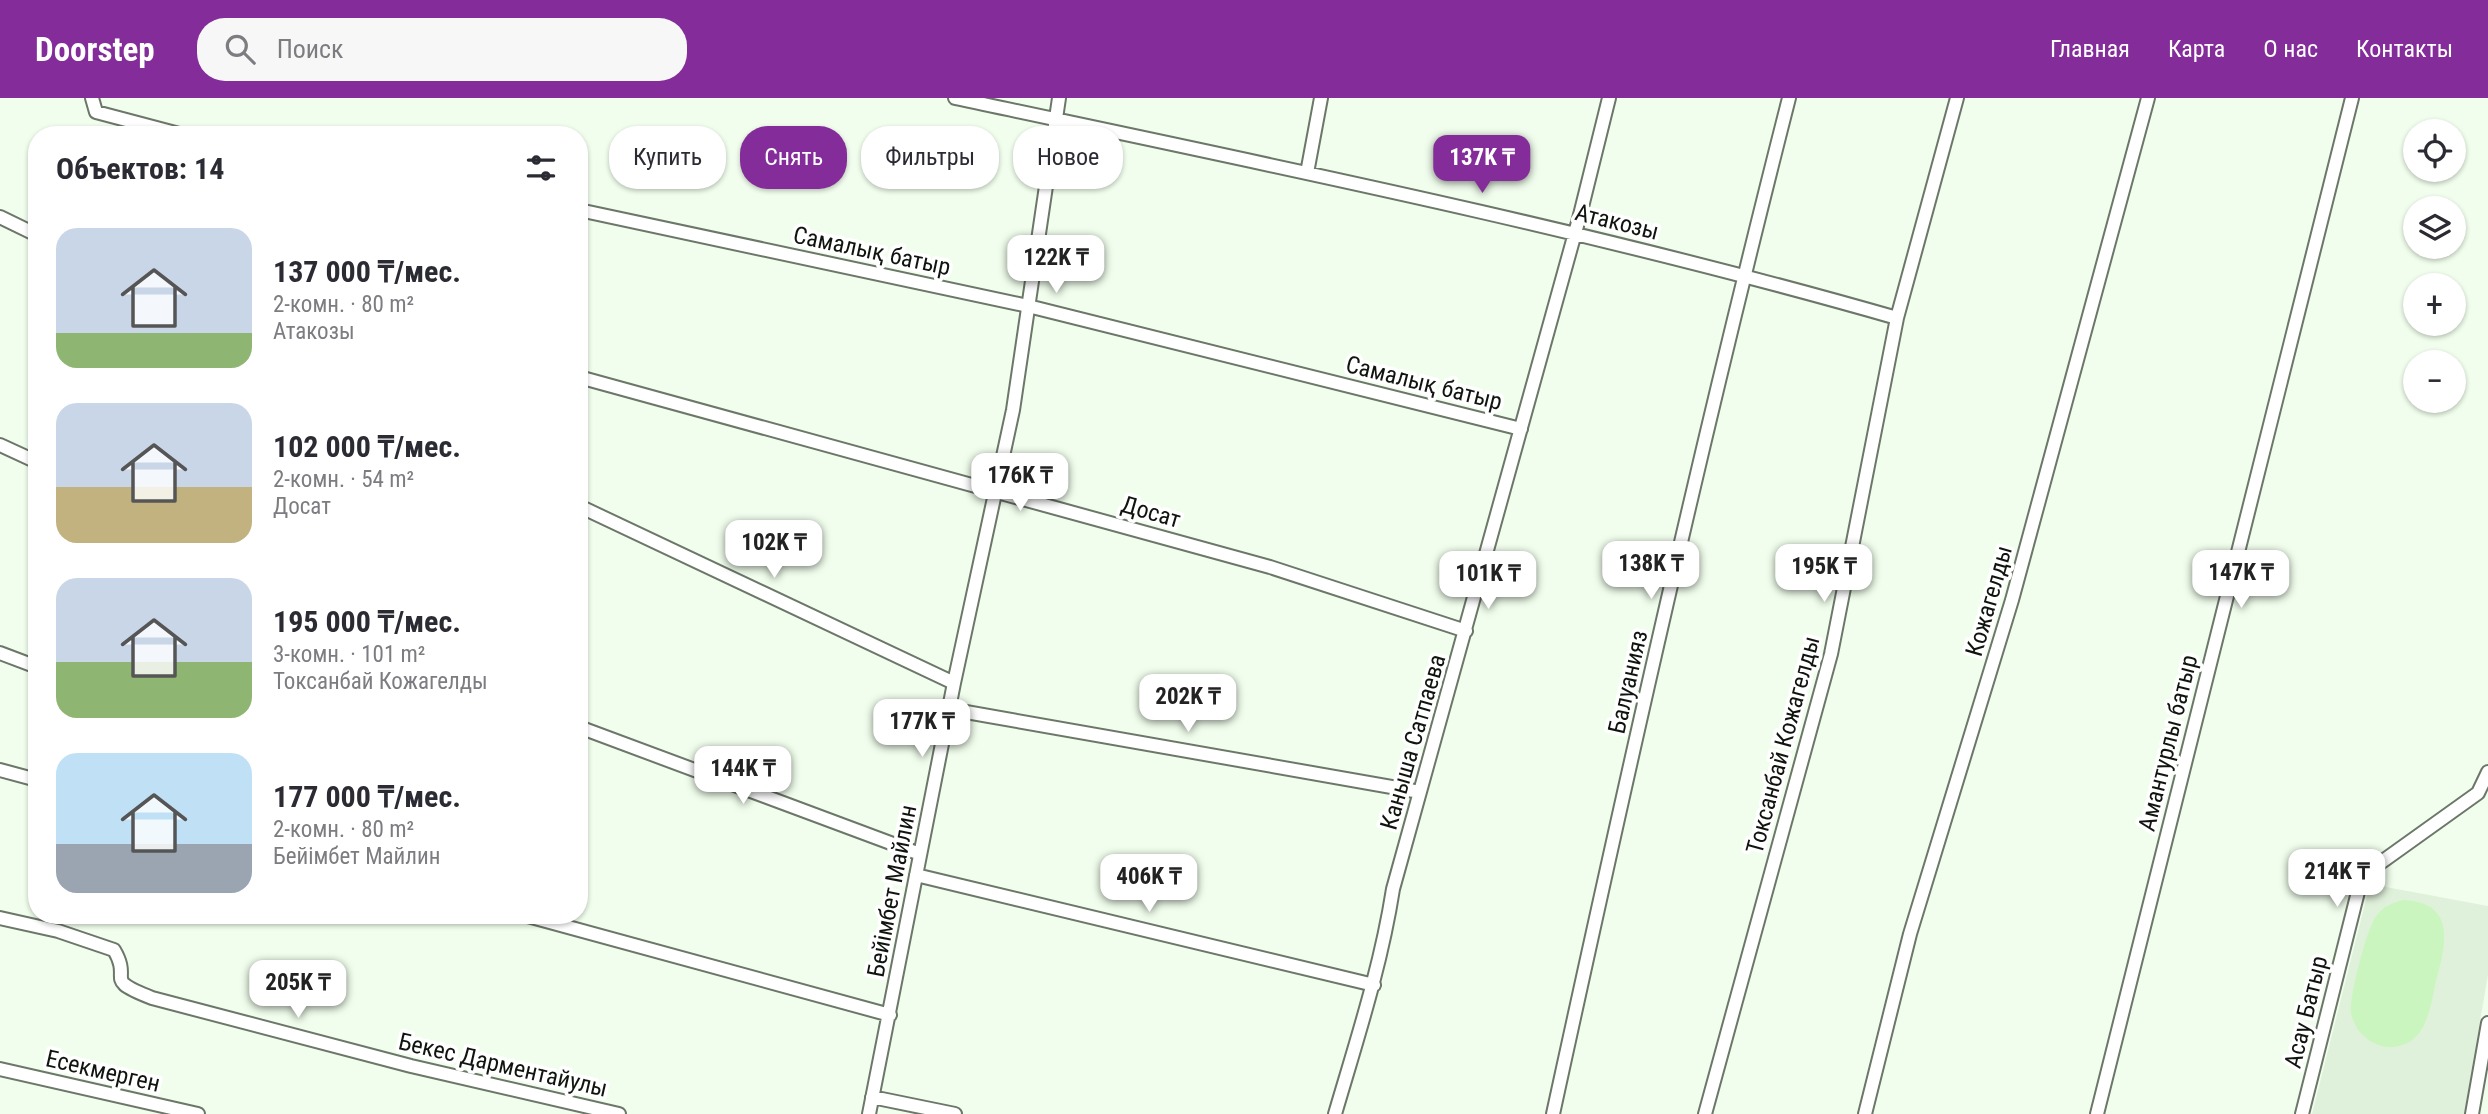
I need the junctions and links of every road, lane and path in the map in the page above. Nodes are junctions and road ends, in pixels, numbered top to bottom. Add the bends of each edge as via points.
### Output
1 (92, 98) edge
2 (954, 98) edge
3 (1059, 98) edge
4 (1321, 98) edge
5 (1609, 98) edge
6 (1789, 98) edge
7 (1957, 98) edge
8 (2148, 98) edge
9 (2352, 98) edge
10 (1056, 119) junction
11 (149, 126) edge
12 (1307, 173) junction
13 (588, 212) edge
14 (0, 217) edge
15 (28, 231) edge
16 (1575, 233) junction
17 (1744, 274) junction
18 (1028, 306) junction
19 (1897, 318) junction
20 (588, 379) edge
21 (1521, 429) junction
22 (0, 445) edge
23 (28, 458) edge
24 (996, 489) junction
25 (588, 510) edge
26 (1466, 631) junction
27 (0, 653) edge
28 (28, 664) edge
29 (954, 683) junction
30 (949, 709) junction
31 (588, 730) edge
32 (0, 770) edge
33 (2488, 775) edge
34 (28, 778) edge
35 (1420, 792) junction
36 (920, 854) junction
37 (916, 875) junction
38 (0, 918) edge
39 (557, 924) edge
40 (1374, 985) junction
41 (890, 1015) junction
42 (2488, 1023) edge
43 (0, 1069) edge
44 (873, 1097) junction
45 (198, 1114) edge
46 (619, 1114) edge
47 (869, 1114) edge
48 (955, 1114) edge
49 (1335, 1114) edge
50 (1553, 1114) edge
51 (1705, 1114) edge
52 (1865, 1114) edge
53 (2097, 1114) edge
54 (2302, 1114) edge
55 (2472, 1114) edge

1 - 11 street via 96,112
2 - 10 street, Атакозы
3 - 10 street, Бейімбет Майлин
4 - 12 street
5 - 16 street, Каныша Сатпаева
6 - 17 street, Балуанияз
7 - 19 street, Токсанбай Кожагелды
8 - 52 street, Кожагелды via 2012,600 1910,934
9 - 53 street, Амантурлы батыр
10 - 12 street, Атакозы
10 - 18 street, Бейімбет Майлин
12 - 16 street, Атакозы
13 - 18 street, Самалық батыр
14 - 15 street
16 - 17 street, Атакозы
16 - 21 street, Каныша Сатпаева
17 - 19 street, Атакозы
17 - 50 street, Балуанияз
18 - 21 street, Самалық батыр
18 - 24 street, Бейімбет Майлин
19 - 51 street, Токсанбай Кожагелды via 1831,654
20 - 24 street, Досат
21 - 26 street, Каныша Сатпаева
22 - 23 street
24 - 26 street, Досат via 1270,567
24 - 29 street, Бейімбет Майлин
25 - 29 street
26 - 35 street, Каныша Сатпаева
27 - 28 street
29 - 30 street, Бейімбет Майлин
30 - 35 street
30 - 36 street, Бейімбет Майлин
31 - 36 street
32 - 34 street
33 - 54 street, Асау Батыр via 2478,793 2362,876
35 - 40 street, Каныша Сатпаева via 1393,889
36 - 37 street, Бейімбет Майлин
37 - 40 street
37 - 41 street, Бейімбет Майлин
38 - 46 street, Бекес Дарментайулы via 114,950 125,988 152,999
39 - 41 street
40 - 49 street, Каныша Сатпаева
41 - 44 street, Бейімбет Майлин
42 - 55 street
43 - 45 street, Eсекмерген
44 - 47 street, Бейімбет Майлин
44 - 48 street

